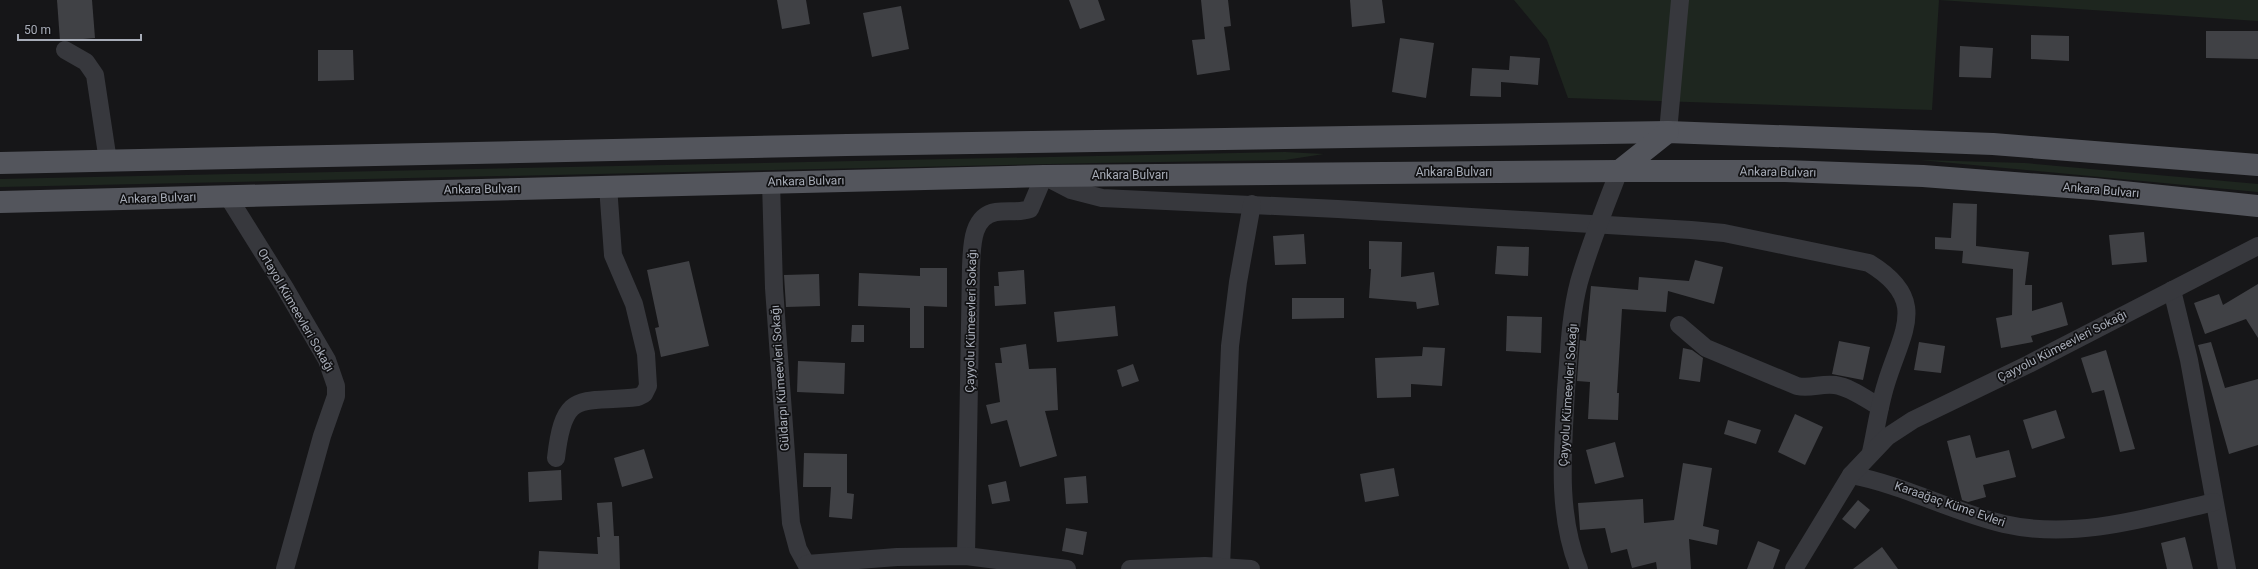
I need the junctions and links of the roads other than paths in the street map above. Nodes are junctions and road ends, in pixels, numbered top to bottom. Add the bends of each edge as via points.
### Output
1 (1680, 0) edge
2 (65, 50) dead end
3 (1668, 132) junction
4 (108, 161) junction
5 (0, 163) edge
6 (2258, 165) edge
7 (1619, 171) junction
8 (1044, 176) junction
9 (771, 182) junction
10 (608, 186) junction
11 (227, 196) junction
12 (0, 202) edge
13 (1252, 204) junction
14 (2258, 206) edge
15 (1599, 224) junction
16 (2258, 246) edge
17 (2172, 290) junction
18 (1679, 325) dead end
19 (1880, 407) junction
20 (1871, 452) junction
21 (556, 458) dead end
22 (1851, 475) junction
23 (2214, 502) junction
24 (966, 556) junction
25 (808, 567) edge
26 (1221, 567) junction
27 (285, 569) edge
28 (1067, 569) edge
29 (1130, 569) edge
30 (1251, 569) edge
31 (1579, 569) edge
32 (1794, 569) edge
33 (2227, 569) edge

1 - 3 street
2 - 4 street via 86,62 95,75
3 - 4 main road
3 - 6 main road via 1993,144
3 - 7 main road
4 - 5 main road
7 - 8 main road, Ankara Bulvarı
7 - 14 main road, Ankara Bulvarı via 1923,176 2094,189
7 - 15 street, Çayyolu Kümeevleri Sokağı
8 - 9 main road, Ankara Bulvarı
8 - 13 street, Çayyolu Kümeevleri Sokağı via 1071,190 1102,198
8 - 24 street, Çayyolu Kümeevleri Sokağı via 1030,209 1023,212 990,214 983,218 974,234 971,267
9 - 10 main road, Ankara Bulvarı
9 - 25 street, Güldarpı Kümeevleri Sokağı via 774,288 791,523 798,549
10 - 11 main road, Ankara Bulvarı
10 - 21 street via 613,255 641,327 649,375 648,386 644,394 638,398 584,400 576,404 562,422
11 - 12 main road, Ankara Bulvarı
11 - 27 street, Ortayol Kümeevleri Sokağı via 327,360 336,386 336,396 322,436
13 - 15 street, Çayyolu Kümeevleri Sokağı
13 - 26 street via 1230,346
15 - 19 street, Çayyolu Kümeevleri Sokağı via 1724,233 1853,258 1869,263 1884,272 1896,283 1903,296 1907,324 1885,385
15 - 31 street, Çayyolu Kümeevleri Sokağı via 1586,260 1574,310 1565,407 1562,483 1564,510 1569,539
16 - 17 street, Çayyolu Kümeevleri Sokağı
17 - 20 street, Çayyolu Kümeevleri Sokağı via 1913,420 1887,437
17 - 23 street via 2190,367
18 - 19 street via 1706,348 1797,386 1844,387
19 - 20 street, Çayyolu Kümeevleri Sokağı
20 - 22 street, Çayyolu Kümeevleri Sokağı
22 - 23 street, Karaağaç Küme Evleri via 1877,480 1970,514 2005,524 2038,529 2067,530 2109,525
22 - 32 street, Çayyolu Kümeevleri Sokağı
23 - 33 street
24 - 25 street via 897,557
24 - 28 street
26 - 29 street
26 - 30 street

